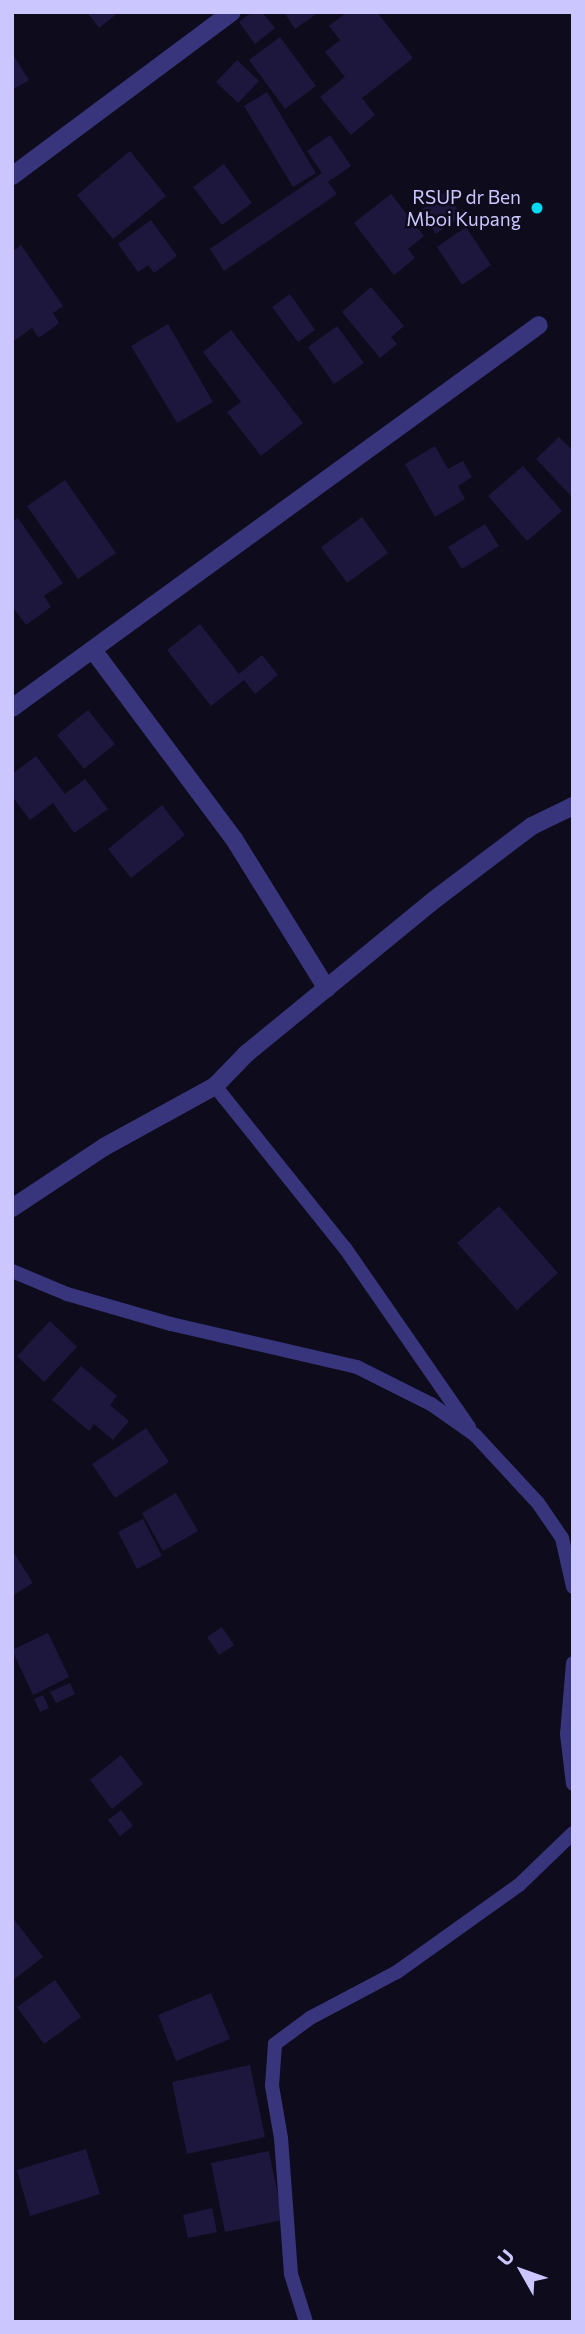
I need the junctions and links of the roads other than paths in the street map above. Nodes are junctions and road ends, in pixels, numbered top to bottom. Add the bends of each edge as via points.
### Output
1 (232, 12) edge
2 (12, 176) edge
3 (539, 325) dead end
4 (93, 650) junction
5 (12, 709) edge
6 (573, 806) edge
7 (327, 989) junction
8 (215, 1086) junction
9 (12, 1208) edge
10 (12, 1271) edge
11 (475, 1435) junction
12 (573, 1587) edge
13 (573, 1663) edge
14 (573, 1784) edge
15 (573, 1833) edge
16 (306, 2322) edge

1 - 2 street
3 - 4 street
4 - 5 street
4 - 7 street via 234,839
6 - 7 street via 532,826
7 - 8 street via 246,1054
8 - 9 street via 104,1147
8 - 11 lane via 345,1248
10 - 11 lane via 67,1294 171,1324 357,1367 431,1404
11 - 12 lane via 538,1503 562,1538
13 - 14 lane via 568,1734
15 - 16 lane via 519,1885 397,1972 310,2018 275,2044 272,2086 290,2221 291,2274

